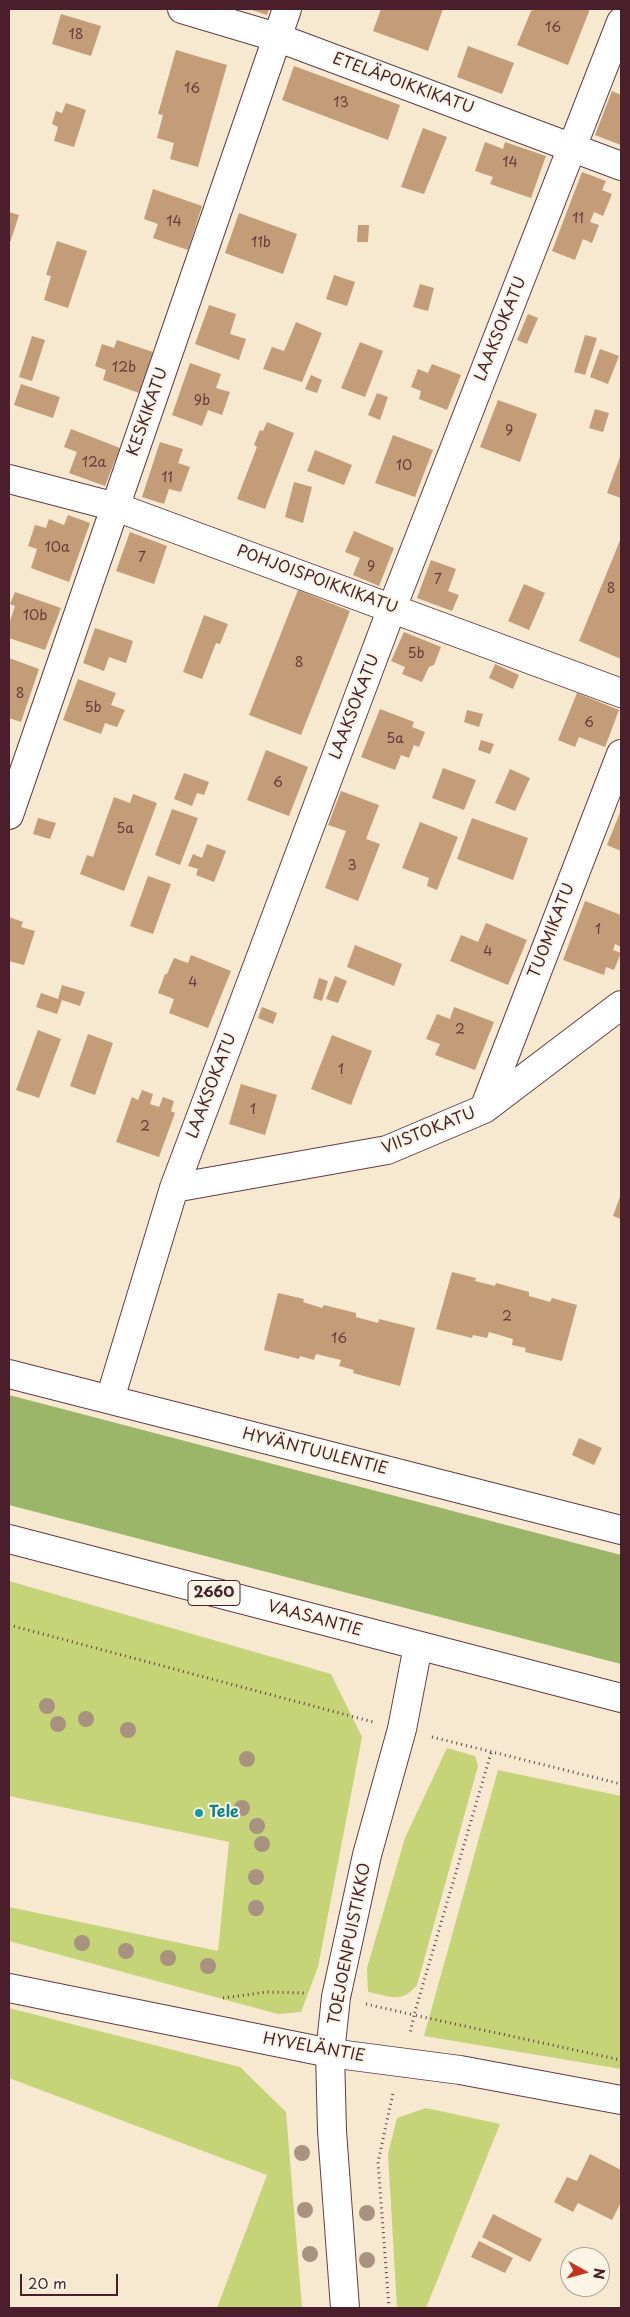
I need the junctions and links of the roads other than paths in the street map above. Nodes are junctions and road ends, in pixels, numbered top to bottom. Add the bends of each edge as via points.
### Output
1 (182, 9) edge
2 (286, 9) edge
3 (621, 22) edge
4 (276, 37) junction
5 (573, 148) junction
6 (621, 166) edge
7 (9, 479) edge
8 (116, 507) junction
9 (392, 608) junction
10 (621, 694) edge
11 (621, 754) edge
12 (9, 815) edge
13 (621, 1005) edge
14 (484, 1109) junction
15 (174, 1188) junction
16 (9, 1374) edge
17 (110, 1399) junction
18 (621, 1530) edge
19 (9, 1539) edge
20 (418, 1646) junction
21 (621, 1698) edge
22 (9, 1988) edge
23 (330, 2053) junction
24 (621, 2100) edge
25 (345, 2308) edge

1 - 4 street, ETELÄPOIKKIKATU
2 - 4 street, KESKIKATU
3 - 5 street, LAAKSOKATU
4 - 5 street, ETELÄPOIKKIKATU
4 - 8 street, KESKIKATU
5 - 6 street, ETELÄPOIKKIKATU
5 - 9 street, LAAKSOKATU
7 - 8 street, POHJOISPOIKKIKATU
8 - 9 street, POHJOISPOIKKIKATU
8 - 12 street, KESKIKATU
9 - 10 street, POHJOISPOIKKIKATU
9 - 15 street, LAAKSOKATU
11 - 14 street, TUOMIKATU
13 - 14 street, VIISTOKATU
14 - 15 street, VIISTOKATU via 387,1150
15 - 17 street, LAAKSOKATU
16 - 17 street, HYVÄNTUULENTIE
17 - 18 street, HYVÄNTUULENTIE
19 - 20 street, VAASANTIE / 2660
20 - 21 street, VAASANTIE / 2660
20 - 23 street, TOEJOENPUISTIKKO via 402,1730 351,1922 336,1997
22 - 23 street, HYVELÄNTIE
23 - 24 street, HYVELÄNTIE via 460,2070
23 - 25 street, TOEJOENPUISTIKKO via 332,2132

